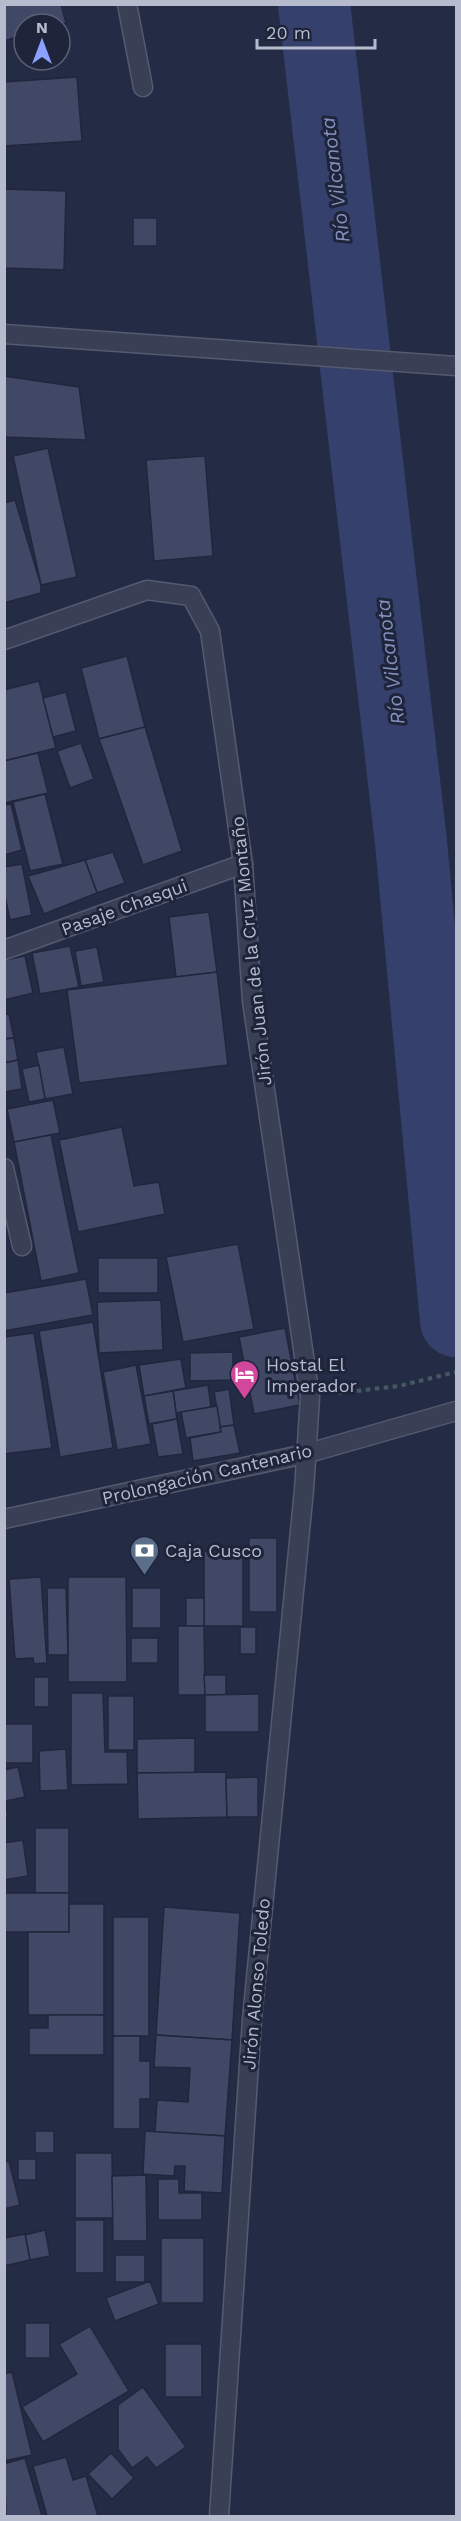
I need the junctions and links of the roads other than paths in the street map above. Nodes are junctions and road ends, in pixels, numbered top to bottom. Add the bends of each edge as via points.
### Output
1 (128, 4) edge
2 (143, 87) dead end
3 (4, 334) edge
4 (456, 366) edge
5 (4, 640) edge
6 (243, 864) junction
7 (4, 950) edge
8 (4, 1168) edge
9 (22, 1246) dead end
10 (456, 1411) edge
11 (305, 1454) junction
12 (4, 1518) edge
13 (220, 2497) junction
14 (219, 2517) edge
15 (227, 2517) edge

1 - 2 street
3 - 4 street
5 - 6 street, Jirón Juan de la Cruz Montaño via 147,590 192,596 210,631
6 - 7 street, Pasaje Chasqui
6 - 11 street, Jirón Juan de la Cruz Montaño via 252,1001 309,1397
8 - 9 street
10 - 11 street, Prolongación Cantenario
11 - 12 street, Prolongación Cantenario
11 - 13 street, Jirón Alonso Toledo via 252,2019
13 - 14 street, Jirón Alonso Toledo
13 - 15 street

